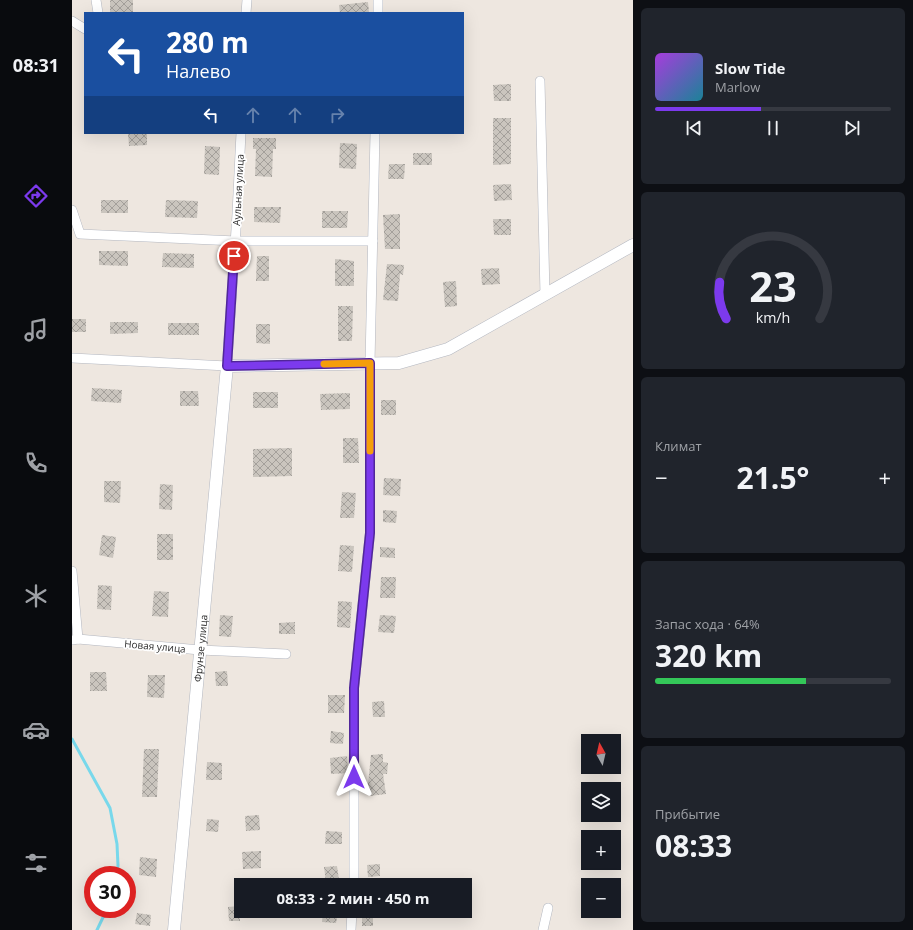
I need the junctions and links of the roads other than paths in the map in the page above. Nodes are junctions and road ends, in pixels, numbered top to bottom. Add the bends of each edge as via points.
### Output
1 (96, 0) edge
2 (247, 0) edge
3 (378, 0) edge
4 (98, 12) edge
5 (246, 12) edge
6 (378, 12) edge
7 (72, 21) edge
8 (84, 29) edge
9 (540, 80) dead end
10 (241, 134) edge
11 (375, 134) edge
12 (72, 210) edge
13 (236, 241) junction
14 (373, 241) junction
15 (633, 245) edge
16 (545, 295) junction
17 (72, 358) edge
18 (370, 363) junction
19 (227, 366) junction
20 (72, 571) edge
21 (75, 640) edge
22 (200, 650) junction
23 (286, 654) dead end
24 (354, 878) edge
25 (548, 908) dead end
26 (352, 918) edge
27 (174, 930) edge
28 (351, 930) edge
29 (543, 930) edge

1 - 4 street
2 - 5 street
3 - 6 street
7 - 8 street
9 - 16 street
10 - 13 street, Аульная улица
11 - 14 street
12 - 13 street via 80,234
13 - 14 street
13 - 19 street, Аульная улица
14 - 18 street
15 - 16 street
16 - 18 street via 448,350 399,363
17 - 19 street
18 - 19 street
18 - 24 street via 370,533 354,688
19 - 22 street, Фрунзе улица
20 - 21 street
21 - 22 street, Новая улица
22 - 23 street, Новая улица
22 - 27 street, Фрунзе улица
25 - 29 street
26 - 28 street

